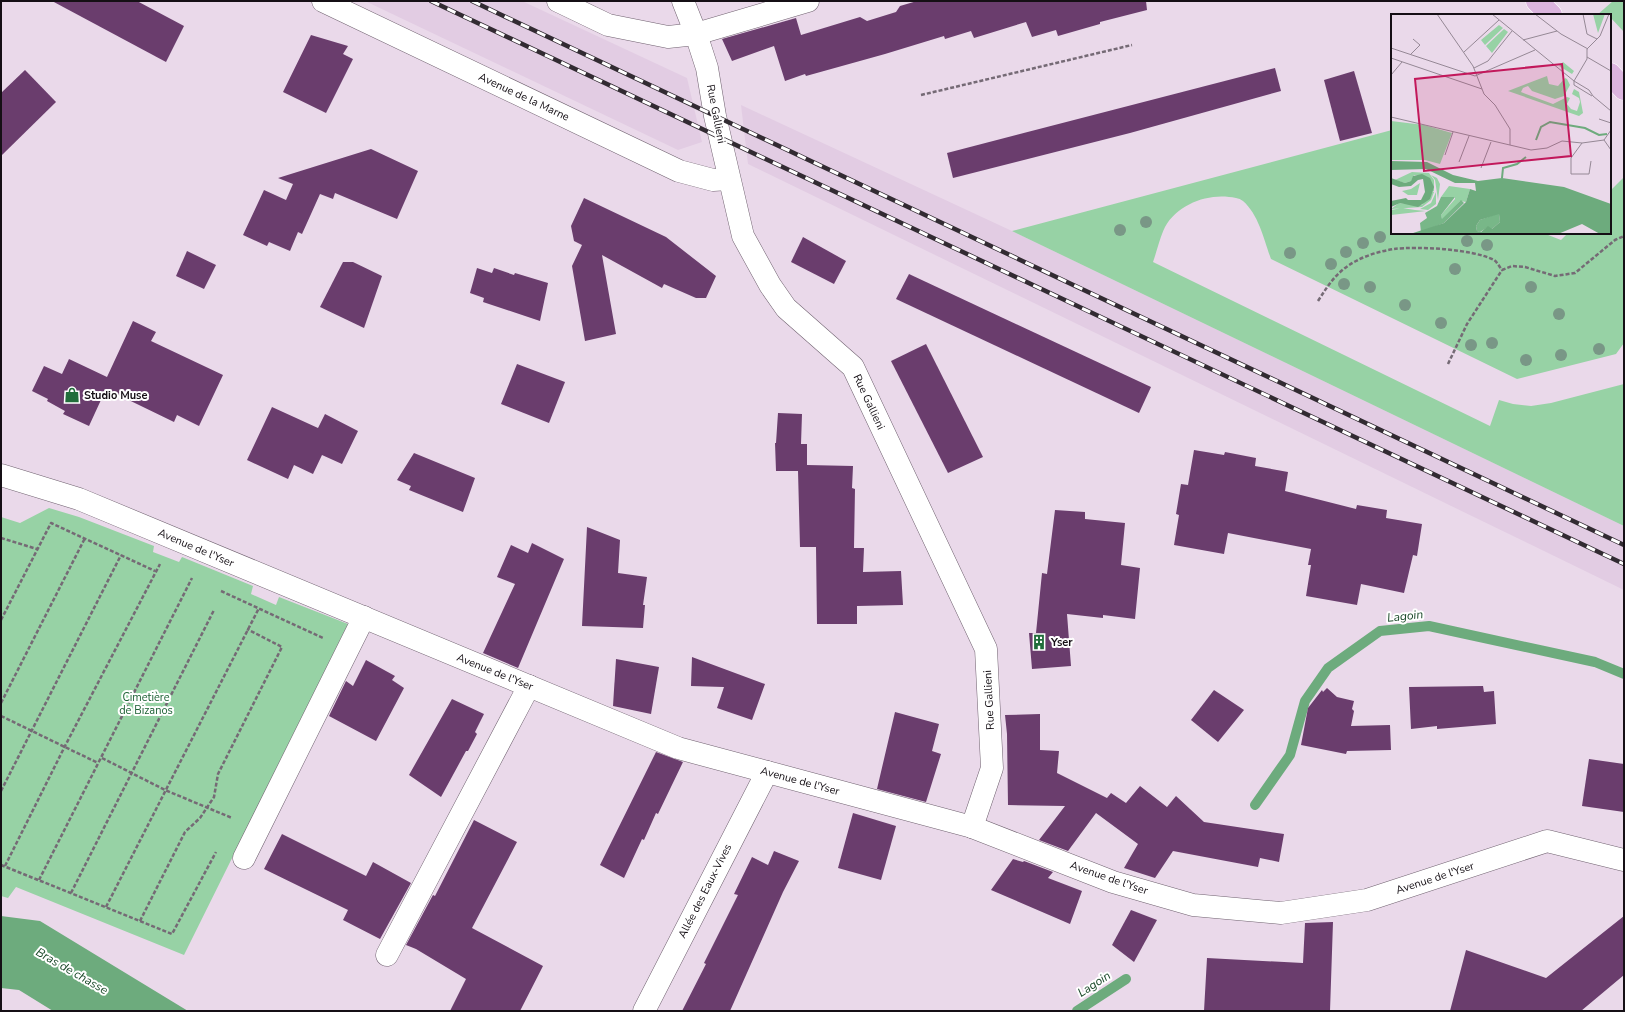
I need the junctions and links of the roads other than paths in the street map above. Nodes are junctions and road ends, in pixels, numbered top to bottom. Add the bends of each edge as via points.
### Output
1 (323, 1) edge
2 (558, 1) edge
3 (683, 1) edge
4 (808, 1) edge
5 (1537, 1) edge
6 (1550, 14) edge
7 (696, 34) junction
8 (1611, 75) edge
9 (1624, 89) edge
10 (729, 179) junction
11 (1, 475) edge
12 (364, 618) junction
13 (528, 686) junction
14 (767, 772) junction
15 (972, 827) junction
16 (244, 858) dead end
17 (1624, 860) edge
18 (387, 956) dead end
19 (644, 1011) edge

1 - 10 street, Avenue de la Marne via 679,171 713,180
2 - 7 street via 608,25 668,37
3 - 7 street, Rue Gallieni
4 - 7 street
5 - 6 main road
7 - 10 street, Rue Gallieni via 707,68
8 - 9 main road
10 - 15 street, Rue Gallieni via 743,236 770,285 786,308 853,367 986,649 992,768
11 - 12 street, Avenue de l'Yser via 79,499
12 - 13 street, Avenue de l'Yser
12 - 16 street
13 - 14 street, Avenue de l'Yser via 678,748
13 - 18 street
14 - 15 street, Avenue de l'Yser
14 - 19 street, Allée des Eaux-Vives
15 - 17 street, Avenue de l'Yser via 1113,882 1193,904 1281,913 1367,900 1547,841

